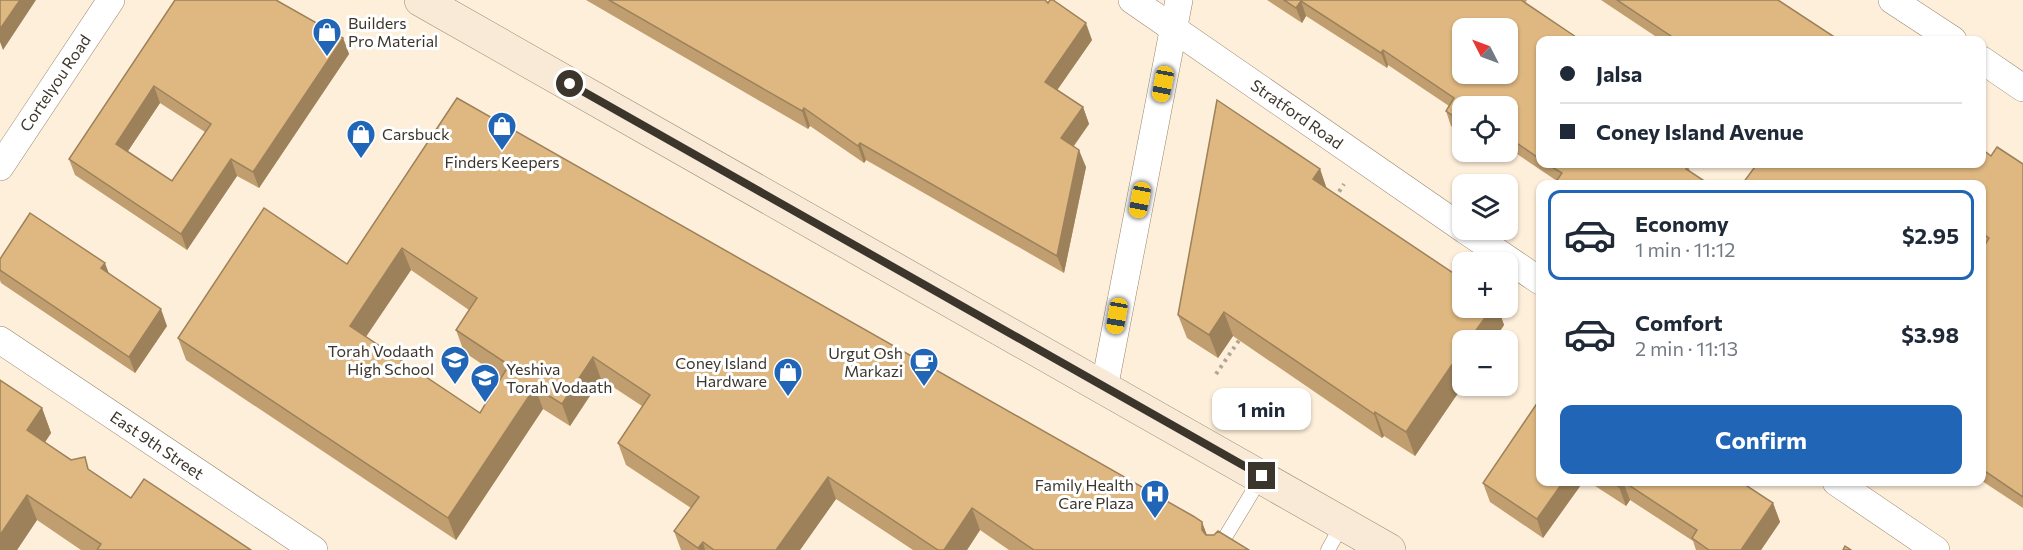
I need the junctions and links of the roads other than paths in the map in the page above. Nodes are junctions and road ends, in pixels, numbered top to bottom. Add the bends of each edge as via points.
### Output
1 (111, 0) edge
2 (421, 0) edge
3 (1132, 0) edge
4 (1179, 0) edge
5 (1892, 0) edge
6 (1174, 29) junction
7 (1947, 36) edge
8 (1986, 63) edge
9 (2023, 88) edge
10 (0, 167) edge
11 (1452, 221) edge
12 (1480, 240) edge
13 (1536, 278) edge
14 (0, 339) edge
15 (1104, 389) junction
16 (1262, 476) junction
17 (1842, 486) edge
18 (1336, 537) edge
19 (1225, 547) edge
20 (314, 550) edge
21 (1389, 550) edge
22 (1936, 550) edge

1 - 10 street, Cortelyou Road
2 - 15 main road
3 - 6 street, Stratford Road
4 - 6 street
5 - 7 street
6 - 11 street, Stratford Road
6 - 15 street
8 - 9 street
12 - 13 street, Stratford Road
14 - 20 street, East 9th Street
15 - 16 main road
16 - 18 main road
16 - 19 lane
17 - 22 street
18 - 21 main road

